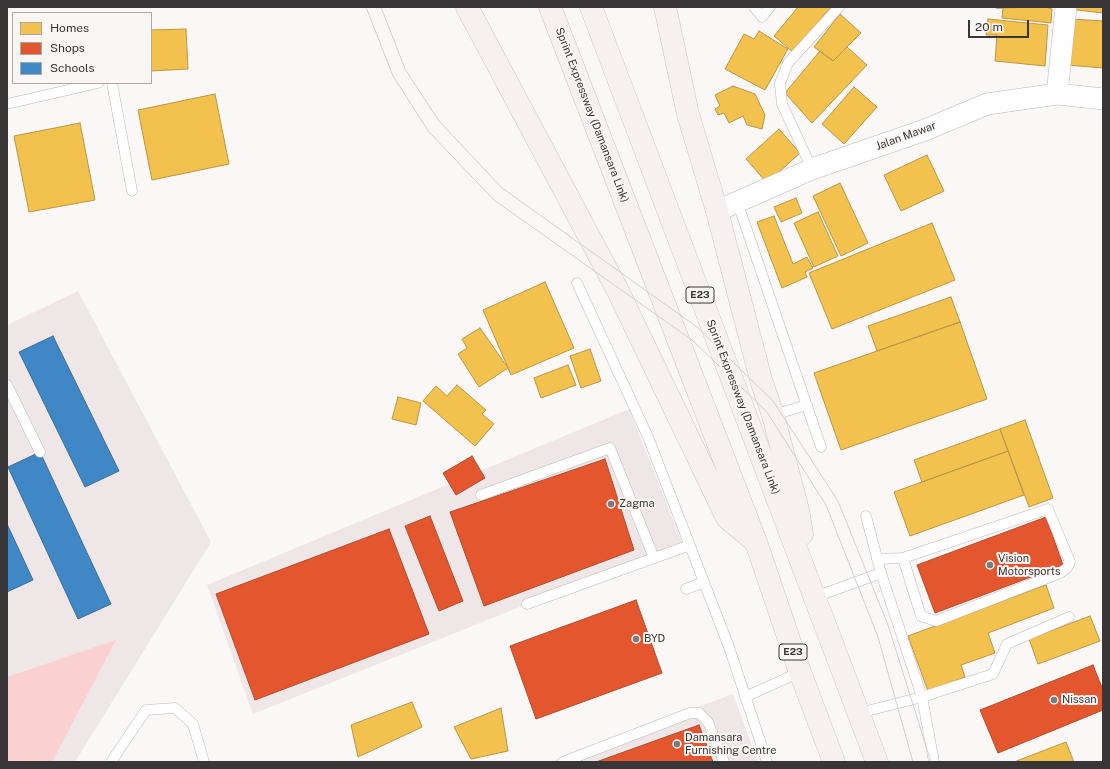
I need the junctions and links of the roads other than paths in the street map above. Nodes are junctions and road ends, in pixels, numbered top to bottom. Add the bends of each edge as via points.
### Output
1 (467, 7) edge
2 (550, 7) edge
3 (591, 7) edge
4 (754, 7) edge
5 (770, 7) edge
6 (839, 7) edge
7 (1066, 7) edge
8 (666, 9) edge
9 (94, 84) edge
10 (112, 84) edge
11 (1057, 94) junction
12 (1103, 99) edge
13 (7, 104) edge
14 (812, 169) junction
15 (132, 191) dead end
16 (737, 201) junction
17 (717, 211) junction
18 (577, 283) dead end
19 (7, 385) edge
20 (807, 405) junction
21 (773, 415) junction
22 (821, 447) dead end
23 (40, 452) dead end
24 (482, 495) dead end
25 (866, 516) dead end
26 (756, 542) junction
27 (690, 545) junction
28 (654, 558) junction
29 (903, 558) junction
30 (877, 559) junction
31 (881, 574) junction
32 (704, 582) junction
33 (686, 589) dead end
34 (813, 589) junction
35 (527, 604) dead end
36 (1069, 617) dead end
37 (800, 672) junction
38 (745, 696) junction
39 (922, 697) junction
40 (859, 713) junction
41 (111, 762) edge
42 (204, 762) edge
43 (563, 762) edge
44 (724, 762) edge
45 (767, 762) edge
46 (834, 762) edge
47 (877, 762) edge
48 (934, 762) edge

1 - 26 highway via 618,291 727,518
2 - 26 highway, Sprint Expressway (Damansara Link) / E23
3 - 34 highway, Sprint Expressway (Damansara Link) / E23
4 - 5 lane via 762,17
6 - 14 lane via 788,63 780,83 782,104
7 - 11 street
8 - 17 highway via 688,114
9 - 13 lane
10 - 15 lane
11 - 12 street, Jalan Mawar
11 - 14 street, Jalan Mawar via 987,104 925,130
14 - 16 street, Jalan Mawar
16 - 17 street, Jalan Mawar
16 - 20 lane
17 - 21 highway via 761,380
18 - 27 lane via 648,437
19 - 23 lane
20 - 21 lane
20 - 22 lane
21 - 34 highway via 798,510
24 - 28 lane via 610,448
25 - 30 lane
26 - 37 highway, Sprint Expressway (Damansara Link) / E23
27 - 28 lane
27 - 32 lane
28 - 35 lane
29 - 29 lane via 1048,510 1070,562 1060,573 936,621 921,616
29 - 30 lane
30 - 31 lane
31 - 34 lane
31 - 39 lane
32 - 33 lane
32 - 38 lane
34 - 40 highway, Sprint Expressway (Damansara Link) / E23
36 - 39 lane via 1007,644 993,674
37 - 38 lane
37 - 46 highway, Sprint Expressway (Damansara Link) / E23
38 - 45 lane
39 - 40 lane
39 - 48 lane
40 - 47 highway, Sprint Expressway (Damansara Link) / E23
41 - 42 lane via 146,710 174,708 193,724
43 - 44 lane via 690,713 699,713 708,722

